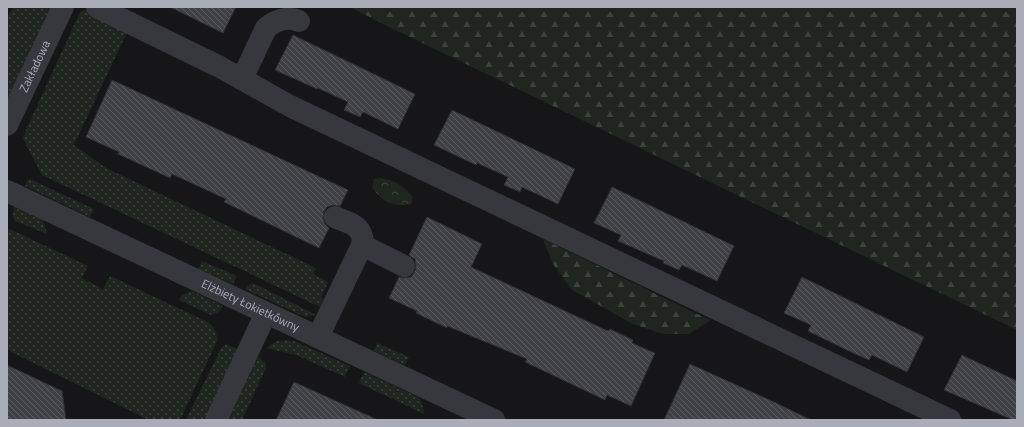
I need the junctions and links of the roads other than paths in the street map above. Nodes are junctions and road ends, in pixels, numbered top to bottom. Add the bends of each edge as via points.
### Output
1 (63, 7) edge
2 (97, 7) edge
3 (299, 21) dead end
4 (242, 79) junction
5 (7, 125) edge
6 (7, 191) edge
7 (335, 217) dead end
8 (362, 245) junction
9 (404, 266) dead end
10 (266, 313) junction
11 (318, 337) junction
12 (216, 420) edge
13 (494, 420) edge
14 (950, 420) edge

1 - 5 street, Zakładowa
2 - 4 street
3 - 4 street via 289,18 266,28
4 - 14 street via 290,106
6 - 10 street, Elżbiety Łokietkówny
7 - 8 street via 358,228 362,234
8 - 9 street
8 - 11 street
10 - 11 street, Elżbiety Łokietkówny
10 - 12 street
11 - 13 street, Elżbiety Łokietkówny

